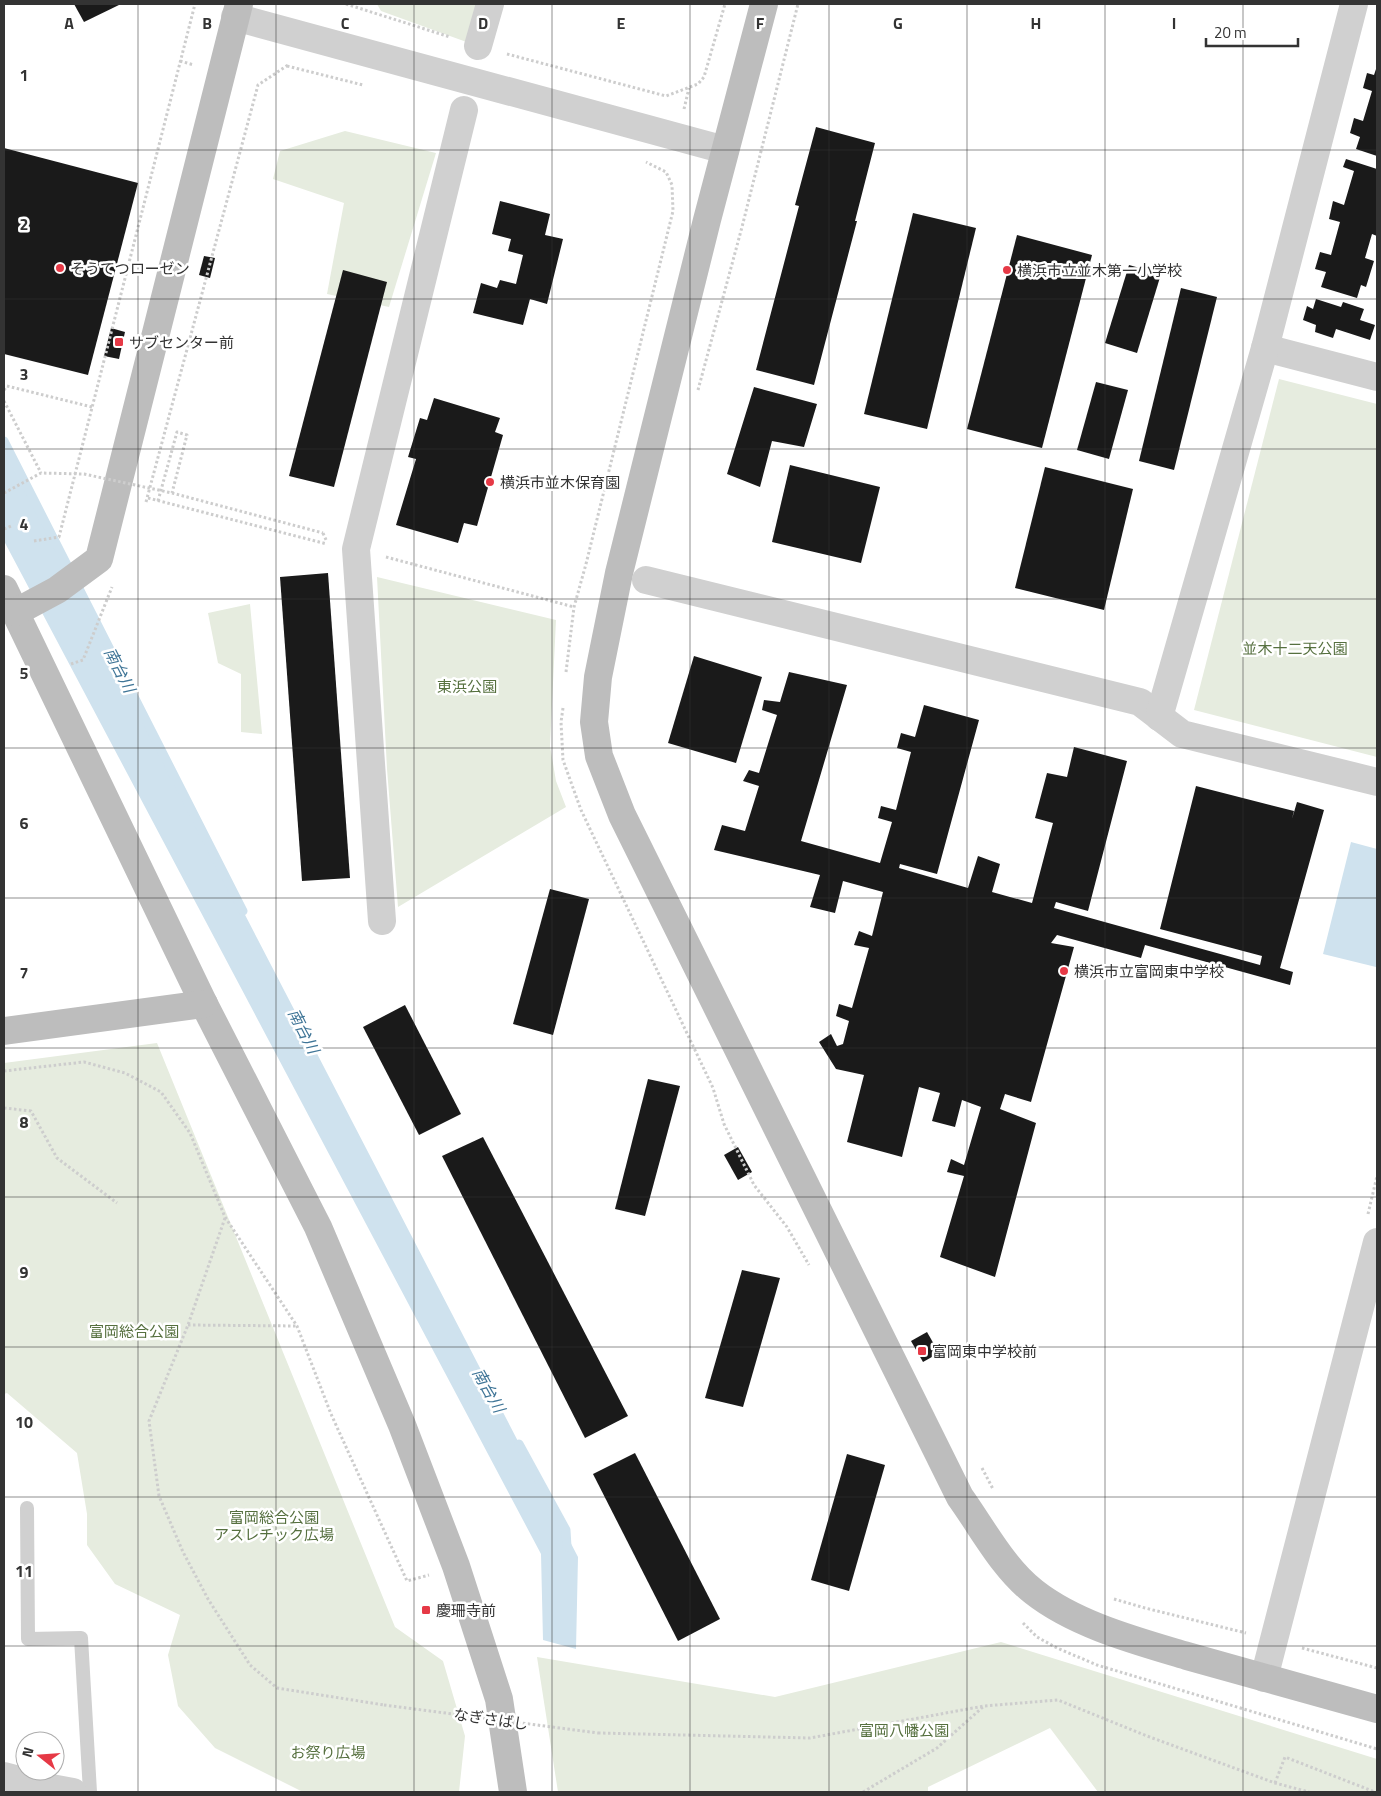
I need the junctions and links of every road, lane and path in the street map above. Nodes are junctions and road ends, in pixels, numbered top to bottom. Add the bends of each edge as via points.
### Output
1 (195, 4) edge
2 (346, 4) edge
3 (490, 4) edge
4 (724, 4) edge
5 (764, 4) edge
6 (798, 4) edge
7 (1354, 4) edge
8 (237, 10) edge
9 (296, 33) junction
10 (478, 46) junction
11 (287, 66) junction
12 (371, 87) dead end
13 (464, 110) dead end
14 (725, 150) junction
15 (645, 161) dead end
16 (1265, 348) junction
17 (1377, 377) edge
18 (4, 390) edge
19 (695, 398) dead end
20 (4, 400) edge
21 (92, 407) junction
22 (41, 473) junction
23 (4, 493) edge
24 (172, 493) junction
25 (158, 501) dead end
26 (144, 507) dead end
27 (11, 526) dead end
28 (4, 529) edge
29 (323, 533) dead end
30 (34, 541) dead end
31 (116, 579) dead end
32 (646, 580) dead end
33 (10, 600) edge
34 (83, 660) dead end
35 (566, 674) dead end
36 (563, 706) dead end
37 (1159, 717) junction
38 (1377, 782) edge
39 (382, 922) dead end
40 (204, 1004) junction
41 (4, 1031) edge
42 (4, 1071) edge
43 (4, 1108) edge
44 (117, 1203) dead end
45 (225, 1218) junction
46 (1377, 1242) edge
47 (811, 1267) dead end
48 (188, 1325) junction
49 (297, 1326) junction
50 (979, 1464) dead end
51 (993, 1489) dead end
52 (27, 1508) dead end
53 (456, 1566) junction
54 (1109, 1597) dead end
55 (1017, 1616) dead end
56 (1277, 1630) junction
57 (1377, 1668) edge
58 (1264, 1678) junction
59 (984, 1706) junction
60 (1377, 1709) edge
61 (1377, 1749) edge
62 (4, 1776) edge
63 (1275, 1783) junction
64 (73, 1792) edge
65 (90, 1792) edge
66 (513, 1792) edge
67 (863, 1792) edge
68 (1309, 1792) edge
69 (1376, 1792) edge

1 - 21 path
2 - 10 path
3 - 10 street
4 - 10 path via 704,77 698,84 666,96
5 - 14 street
6 - 19 path
7 - 16 street
8 - 9 street
8 - 33 street via 99,560 57,590
9 - 11 path
9 - 14 street
11 - 12 path
11 - 26 path via 258,85
13 - 39 street via 356,549
14 - 58 street via 619,573 598,677 594,722 599,756 622,815 960,1497 1007,1566 1053,1606 1111,1632
15 - 35 path via 666,172 672,185 673,211 574,607
16 - 17 street
16 - 37 street
18 - 21 path via 7,386
20 - 22 path
21 - 30 path via 59,537
22 - 23 path, bridge
22 - 24 path, bridge via 84,474
24 - 25 path via 187,435 176,432
24 - 29 path, bridge
27 - 28 path
31 - 34 path
32 - 37 street via 1140,702
33 - 40 street
36 - 47 path via 563,760 581,810 713,1088 724,1124 754,1185 787,1227
37 - 38 street via 1182,734
40 - 41 street
40 - 53 street via 318,1227 402,1425
42 - 45 path via 84,1062 125,1073 161,1092 190,1133
43 - 44 path via 31,1111 56,1158
45 - 48 path, なぎさばし
45 - 49 path
46 - 56 street
48 - 49 path
48 - 59 path, なぎさばし, bridge via 149,1421 159,1496 208,1599 250,1665 277,1688 598,1733 810,1738
49 - 53 path via 331,1414 407,1581
50 - 51 path
52 - 65 lane via 28,1639 81,1638
53 - 66 street via 499,1699
54 - 56 path via 1257,1635 1268,1628
55 - 61 path via 1037,1638 1097,1664
56 - 57 path via 1291,1634 1301,1648
56 - 58 street
58 - 60 street
59 - 63 path, なぎさばし via 1058,1700
59 - 67 path via 937,1748
62 - 64 street
63 - 68 path, なぎさばし
63 - 69 path via 1285,1757

